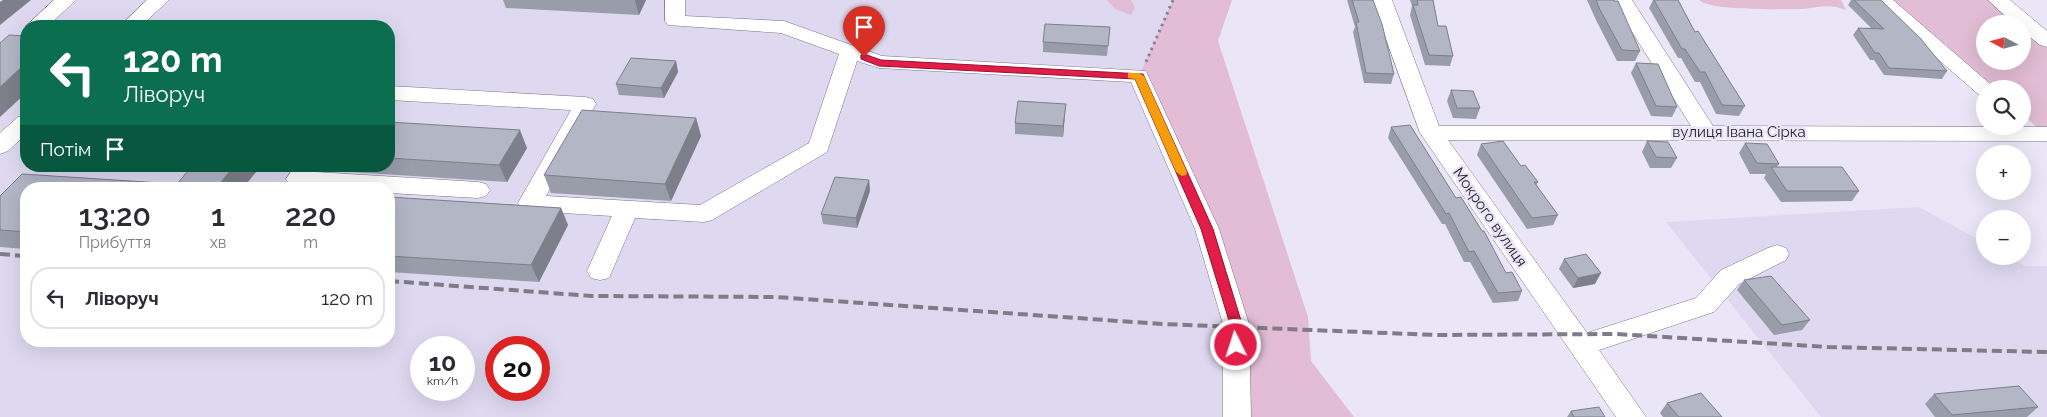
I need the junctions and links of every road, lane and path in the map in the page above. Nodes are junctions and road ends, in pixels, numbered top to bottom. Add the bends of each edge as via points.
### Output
1 (66, 0) edge
2 (159, 0) edge
3 (675, 0) edge
4 (1172, 0) edge
5 (1382, 0) edge
6 (1622, 0) edge
7 (1998, 0) edge
8 (1884, 2) edge
9 (43, 20) edge
10 (137, 20) edge
11 (2047, 41) edge
12 (850, 52) junction
13 (1139, 76) junction
14 (1976, 80) edge
15 (395, 93) edge
16 (20, 128) edge
17 (2036, 129) edge
18 (1706, 132) junction
19 (1431, 133) junction
20 (0, 146) edge
21 (303, 172) edge
22 (347, 182) edge
23 (395, 185) edge
24 (478, 190) dead end
25 (627, 209) junction
26 (1778, 254) dead end
27 (600, 271) dead end
28 (1581, 345) junction
29 (1237, 417) edge
30 (1632, 417) edge

1 - 9 street
2 - 10 street
3 - 12 street via 675,21 784,27
4 - 13 path
5 - 19 street, Мокрого вулиця
6 - 18 street
7 - 11 street
8 - 14 street
12 - 13 street via 879,62
12 - 25 street via 819,147 704,214
13 - 29 street via 1207,229 1236,324
15 - 25 street via 585,104 530,203
16 - 20 street
17 - 18 street, вулиця Івана Сірка
18 - 19 street, вулиця Івана Сірка
19 - 28 street, Мокрого вулиця
21 - 22 street via 298,179
23 - 24 street
25 - 27 street
26 - 28 street via 1730,277 1705,305
28 - 30 street, Мокрого вулиця

